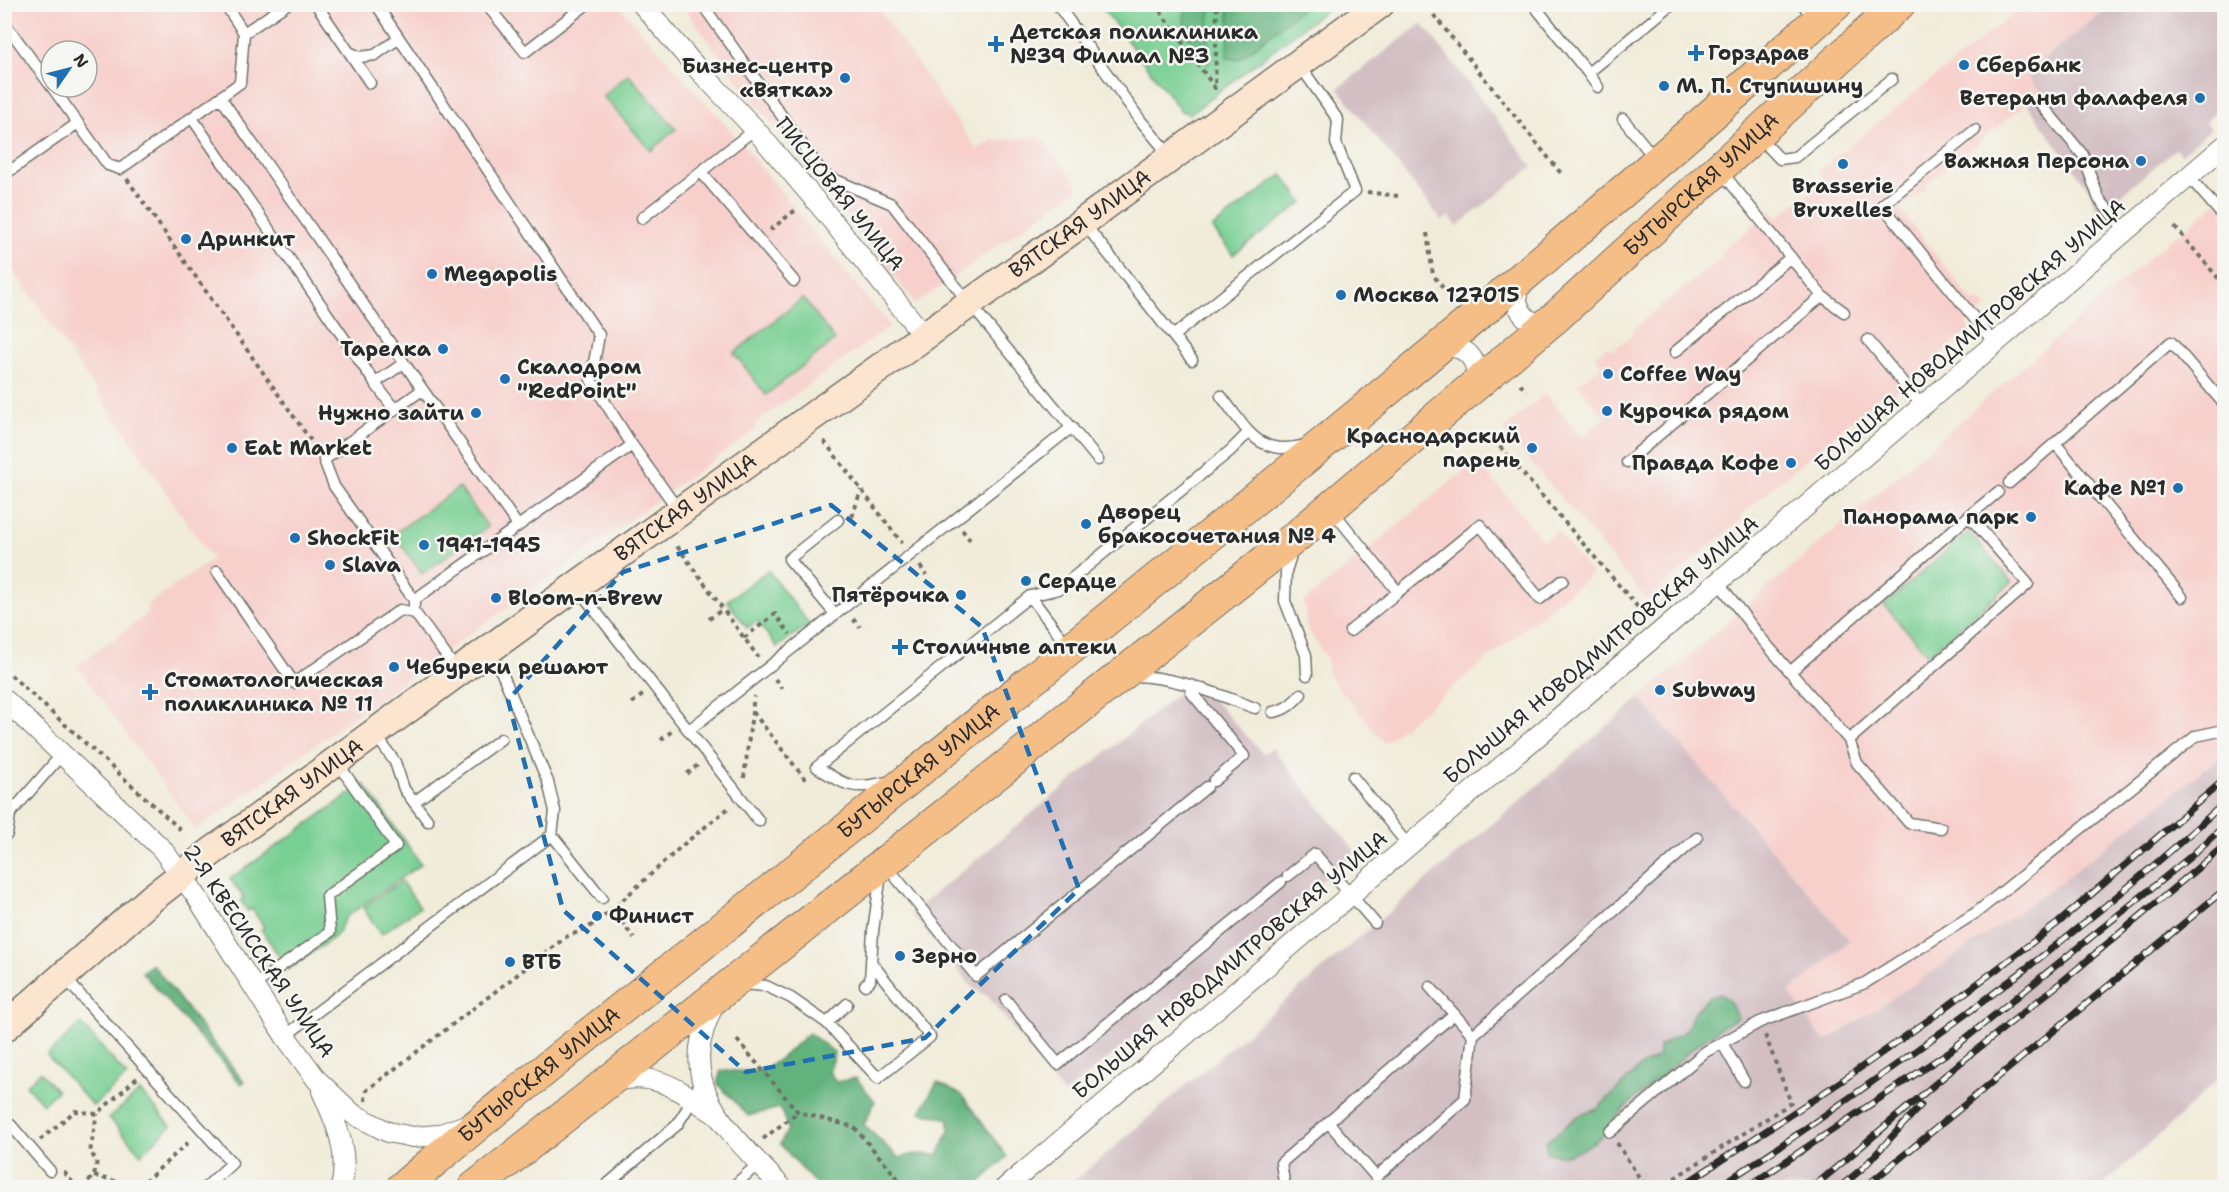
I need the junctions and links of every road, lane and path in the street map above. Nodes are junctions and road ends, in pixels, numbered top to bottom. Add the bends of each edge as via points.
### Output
1 (225, 4) edge
2 (287, 4) edge
3 (316, 4) edge
4 (376, 4) edge
5 (486, 4) edge
6 (587, 4) edge
7 (702, 4) edge
8 (1058, 4) edge
9 (1155, 4) edge
10 (1217, 4) edge
11 (1380, 4) edge
12 (1533, 4) edge
13 (1672, 4) edge
14 (1899, 4) edge
15 (647, 6) edge
16 (1428, 8) dead end
17 (1818, 10) edge
18 (4, 22) edge
19 (244, 33) junction
20 (395, 41) dead end
21 (349, 52) junction
22 (1298, 63) junction
23 (39, 70) edge
24 (1588, 73) junction
25 (1892, 79) dead end
26 (370, 83) dead end
27 (1598, 87) dead end
28 (221, 98) junction
29 (60, 99) edge
30 (2040, 103) dead end
31 (192, 118) junction
32 (1623, 119) dead end
33 (78, 123) junction
34 (756, 129) junction
35 (1975, 130) dead end
36 (1757, 134) junction
37 (2224, 146) edge
38 (1171, 158) junction
39 (1658, 163) junction
40 (120, 169) junction
41 (1719, 169) junction
42 (700, 172) junction
43 (4, 175) edge
44 (1563, 176) dead end
45 (2190, 178) junction
46 (1354, 191) junction
47 (1398, 196) dead end
48 (803, 204) dead end
49 (2224, 217) edge
50 (642, 218) dead end
51 (1083, 222) junction
52 (2175, 227) dead end
53 (2127, 232) junction
54 (1427, 233) dead end
55 (758, 239) junction
56 (1791, 258) junction
57 (1525, 276) junction
58 (794, 281) dead end
59 (2224, 285) edge
60 (1822, 296) junction
61 (1454, 302) dead end
62 (970, 303) junction
63 (1844, 312) dead end
64 (1557, 316) junction
65 (924, 336) junction
66 (1173, 336) junction
67 (1868, 340) dead end
68 (1995, 345) junction
69 (1435, 352) junction
70 (1675, 352) dead end
71 (1192, 360) dead end
72 (404, 363) junction
73 (375, 383) junction
74 (1520, 384) dead end
75 (422, 390) junction
76 (1526, 391) dead end
77 (1468, 392) junction
78 (1221, 396) dead end
79 (2224, 404) edge
80 (1923, 407) junction
81 (394, 410) junction
82 (1072, 427) junction
83 (1249, 432) junction
84 (1488, 433) dead end
85 (1329, 439) junction
86 (824, 441) dead end
87 (2055, 443) junction
88 (632, 445) junction
89 (324, 460) junction
90 (1098, 460) dead end
91 (1627, 462) dead end
92 (2009, 483) dead end
93 (861, 490) junction
94 (1998, 492) dead end
95 (1330, 508) junction
96 (1137, 509) dead end
97 (679, 511) junction
98 (1969, 516) junction
99 (1145, 519) junction
100 (838, 520) joint
101 (518, 526) junction
102 (1298, 535) junction
103 (677, 546) dead end
104 (911, 554) junction
105 (217, 571) dead end
106 (926, 575) dead end
107 (1563, 580) dead end
108 (1718, 582) junction
109 (576, 586) junction
110 (1398, 592) junction
111 (1030, 596) junction
112 (2182, 597) dead end
113 (414, 600) junction
114 (723, 609) junction
115 (415, 613) junction
116 (835, 614) junction
117 (709, 619) dead end
118 (1650, 622) dead end
119 (1350, 632) dead end
120 (792, 636) dead end
121 (744, 638) junction
122 (1070, 649) junction
123 (487, 652) junction
124 (767, 668) junction
125 (4, 669) edge
126 (458, 672) junction
127 (1791, 672) junction
128 (1307, 675) dead end
129 (1119, 676) junction
130 (756, 678) junction
131 (1193, 686) junction
132 (782, 689) dead end
133 (1301, 694) dead end
134 (4, 699) edge
135 (1255, 708) dead end
136 (753, 711) junction
137 (1273, 712) dead end
138 (689, 730) junction
139 (2224, 730) edge
140 (374, 734) junction
141 (501, 739) dead end
142 (1849, 740) junction
143 (63, 753) junction
144 (336, 761) junction
145 (913, 775) junction
146 (1353, 777) dead end
147 (808, 783) dead end
148 (741, 798) junction
149 (414, 802) junction
150 (428, 821) dead end
151 (759, 821) dead end
152 (1941, 828) dead end
153 (182, 831) dead end
154 (552, 835) junction
155 (4, 836) edge
156 (1697, 838) dead end
157 (1408, 845) junction
158 (884, 865) junction
159 (182, 875) junction
160 (1350, 894) junction
161 (602, 898) joint
162 (612, 910) junction
163 (1375, 923) dead end
164 (634, 938) dead end
165 (871, 962) junction
166 (63, 975) junction
167 (253, 986) junction
168 (866, 986) dead end
169 (726, 987) junction
170 (1430, 987) dead end
171 (1006, 1000) dead end
172 (847, 1004) dead end
173 (1454, 1014) junction
174 (1760, 1022) junction
175 (827, 1023) junction
176 (4, 1028) edge
177 (1473, 1035) junction
178 (285, 1036) junction
179 (737, 1040) dead end
180 (1722, 1043) junction
181 (147, 1068) junction
182 (317, 1080) junction
183 (1744, 1081) dead end
184 (604, 1084) junction
185 (693, 1099) junction
186 (798, 1112) junction
187 (97, 1114) junction
188 (353, 1114) junction
189 (716, 1115) junction
190 (4, 1117) edge
191 (486, 1119) junction
192 (1328, 1122) junction
193 (203, 1130) junction
194 (1610, 1132) joint
195 (30, 1148) junction
196 (754, 1157) junction
197 (427, 1166) junction
198 (50, 1171) dead end
199 (94, 1176) junction
200 (735, 1184) dead end
201 (139, 1187) edge
202 (82, 1188) edge
203 (205, 1188) edge
204 (341, 1188) edge
205 (386, 1188) edge
206 (402, 1188) edge
207 (474, 1188) edge
208 (603, 1188) edge
209 (782, 1188) edge
210 (906, 1188) edge
211 (1005, 1188) edge
212 (1285, 1188) edge
213 (1646, 1188) edge
214 (1659, 1188) edge

1 - 19 lane
2 - 19 lane
3 - 21 lane
4 - 88 lane via 599,335 591,380
5 - 6 lane via 525,52
7 - 62 lane via 824,175 892,204
8 - 38 lane
9 - 10 path via 1215,88
11 - 22 street, ВЯТСКАЯ УЛИЦА
12 - 24 lane
13 - 24 lane
14 - 36 main road, БУТЫРСКАЯ УЛИЦА
15 - 34 street, ПИСЦОВАЯ УЛИЦА via 695,66
16 - 44 path
17 - 39 main road, БУТЫРСКАЯ УЛИЦА
18 - 23 lane
19 - 28 lane via 240,83
20 - 21 lane via 375,55 360,57
21 - 26 lane
22 - 38 street, ВЯТСКАЯ УЛИЦА
22 - 46 lane via 1338,120 1336,143
24 - 27 lane
25 - 36 lane via 1795,157 1780,159
28 - 31 lane
28 - 72 lane
29 - 33 lane
30 - 53 lane via 2083,155 2099,199
31 - 40 lane
31 - 73 lane
32 - 39 lane
33 - 40 lane via 108,165
33 - 43 lane
34 - 42 lane
34 - 65 street, ПИСЦОВАЯ УЛИЦА
35 - 68 lane via 1882,205
36 - 41 main road, БУТЫРСКАЯ УЛИЦА
37 - 45 street, БОЛЬШАЯ НОВОДМИТРОВСКАЯ УЛИЦА
38 - 51 street, ВЯТСКАЯ УЛИЦА
39 - 57 main road, БУТЫРСКАЯ УЛИЦА
40 - 89 path
41 - 56 lane
41 - 64 main road, БУТЫРСКАЯ УЛИЦА
42 - 50 lane
42 - 55 lane
45 - 49 lane
45 - 53 street, БОЛЬШАЯ НОВОДМИТРОВСКАЯ УЛИЦА
46 - 47 path
46 - 66 lane
48 - 55 path
51 - 62 street, ВЯТСКАЯ УЛИЦА
51 - 66 lane
52 - 59 path
53 - 68 street, БОЛЬШАЯ НОВОДМИТРОВСКАЯ УЛИЦА
54 - 61 path via 1433,275
55 - 58 lane
56 - 60 lane
56 - 70 lane
57 - 64 street via 1516,292 1519,309 1532,321 1549,321
57 - 69 main road, БУТЫРСКАЯ УЛИЦА
60 - 63 lane
60 - 91 lane
62 - 65 street, ВЯТСКАЯ УЛИЦА
62 - 82 lane
64 - 77 main road, БУТЫРСКАЯ УЛИЦА
65 - 97 street, ВЯТСКАЯ УЛИЦА
66 - 71 lane
67 - 80 lane
68 - 80 street, БОЛЬШАЯ НОВОДМИТРОВСКАЯ УЛИЦА
69 - 77 street via 1451,346 1474,360 1477,377
69 - 85 main road, БУТЫРСКАЯ УЛИЦА
72 - 73 lane
72 - 75 lane
73 - 81 lane
74 - 76 path
75 - 81 lane
75 - 101 lane
77 - 95 main road, БУТЫРСКАЯ УЛИЦА
78 - 83 lane
79 - 87 lane via 2171,342
80 - 108 street, БОЛЬШАЯ НОВОДМИТРОВСКАЯ УЛИЦА
81 - 89 lane
82 - 90 lane
82 - 104 lane
83 - 85 lane via 1273,449 1288,450
83 - 99 lane
84 - 118 path
85 - 122 main road, БУТЫРСКАЯ УЛИЦА
86 - 93 path
87 - 92 lane
87 - 112 lane
88 - 97 lane
88 - 101 lane
89 - 113 lane via 334,486
93 - 100 path via 852,519
93 - 104 path
94 - 98 lane
95 - 102 main road, БУТЫРСКАЯ УЛИЦА
95 - 110 lane
96 - 99 lane
97 - 109 street, ВЯТСКАЯ УЛИЦА
98 - 127 lane
98 - 142 lane via 2028,584
99 - 111 lane via 1059,589
100 - 116 lane via 789,559
101 - 113 lane
102 - 128 lane via 1286,571 1285,601 1306,655
102 - 129 main road, БУТЫРСКАЯ УЛИЦА
103 - 114 path
104 - 106 path
104 - 116 lane
105 - 115 lane via 294,683 400,610
107 - 110 lane via 1540,599 1480,525
108 - 127 lane
108 - 157 street, БОЛЬШАЯ НОВОДМИТРОВСКАЯ УЛИЦА
109 - 123 street, ВЯТСКАЯ УЛИЦА
109 - 138 lane
110 - 119 lane
111 - 122 lane
111 - 145 lane via 817,767 844,786 866,787
113 - 115 lane
114 - 117 path
114 - 121 path
115 - 126 lane
116 - 124 lane
120 - 121 path via 775,614
121 - 124 path
122 - 145 main road, БУТЫРСКАЯ УЛИЦА
123 - 126 street, ВЯТСКАЯ УЛИЦА
123 - 154 lane via 502,673 548,782 555,811
124 - 130 lane
124 - 132 path
125 - 153 path
126 - 140 street, ВЯТСКАЯ УЛИЦА
127 - 142 lane
129 - 131 lane via 1151,676
129 - 158 main road, БУТЫРСКАЯ УЛИЦА
130 - 136 path
130 - 138 lane
131 - 135 lane
131 - 158 lane via 1191,693 1244,756 976,976
133 - 137 lane via 1292,704
134 - 143 street, 2-Я КВЕСИССКАЯ УЛИЦА
136 - 147 path
136 - 148 path
138 - 148 lane
139 - 174 lane via 2196,736 1977,912 1865,983
140 - 144 street, ВЯТСКАЯ УЛИЦА
140 - 149 lane via 395,762 404,789
141 - 149 lane
142 - 152 lane via 1857,763 1909,823
143 - 155 lane via 10,814
143 - 159 street, 2-Я КВЕСИССКАЯ УЛИЦА via 162,849
144 - 159 street, ВЯТСКАЯ УЛИЦА
144 - 167 lane via 396,846 327,896 330,932
145 - 191 main road, БУТЫРСКАЯ УЛИЦА
146 - 157 lane
148 - 151 lane
148 - 162 path
149 - 150 lane
154 - 161 lane
154 - 178 lane
156 - 177 lane
157 - 160 street, БОЛЬШАЯ НОВОДМИТРОВСКАЯ УЛИЦА
158 - 165 lane
158 - 169 main road, БУТЫРСКАЯ УЛИЦА
159 - 166 street, ВЯТСКАЯ УЛИЦА
159 - 167 street, 2-Я КВЕСИССКАЯ УЛИЦА
160 - 163 lane
160 - 171 lane via 1315,854 1058,1064
160 - 211 street, БОЛЬШАЯ НОВОДМИТРОВСКАЯ УЛИЦА
161 - 162 path
162 - 164 path
162 - 188 path via 588,928 566,937 366,1091 364,1104
165 - 168 lane
165 - 175 lane via 930,1037 878,1078
166 - 176 street, ВЯТСКАЯ УЛИЦА
166 - 181 lane
167 - 178 street, 2-Я КВЕСИССКАЯ УЛИЦА
169 - 175 lane via 766,986
169 - 184 main road, БУТЫРСКАЯ УЛИЦА
169 - 189 street via 706,1020 700,1048 704,1091
170 - 173 lane
172 - 175 lane
173 - 177 lane
173 - 192 lane
174 - 180 lane
174 - 214 path via 1791,1103
177 - 192 lane via 1465,1099 1376,1177
178 - 182 street, 2-Я КВЕСИССКАЯ УЛИЦА
179 - 186 path
180 - 183 lane
180 - 194 lane via 1705,1052
181 - 187 path
181 - 193 lane
182 - 188 street, 2-Я КВЕСИССКАЯ УЛИЦА
182 - 204 street, 2-Я КВЕСИССКАЯ УЛИЦА via 344,1149
184 - 185 street via 624,1078 651,1079 674,1086
184 - 207 main road, БУТЫРСКАЯ УЛИЦА
185 - 189 street
185 - 208 lane via 677,1125
186 - 196 path
186 - 210 path via 854,1127
187 - 195 path via 75,1111
187 - 199 path via 90,1152 97,1161
188 - 191 street, 2-Я КВЕСИССКАЯ УЛИЦА via 388,1131 413,1137 438,1135
189 - 196 street
190 - 195 lane
191 - 197 main road, БУТЫРСКАЯ УЛИЦА
192 - 212 lane via 1281,1163
193 - 201 path
193 - 203 lane via 232,1163
194 - 213 path
195 - 198 lane
196 - 200 lane
196 - 209 street
197 - 205 main road
197 - 206 main road, БУТЫРСКАЯ УЛИЦА
199 - 201 path
199 - 202 path

